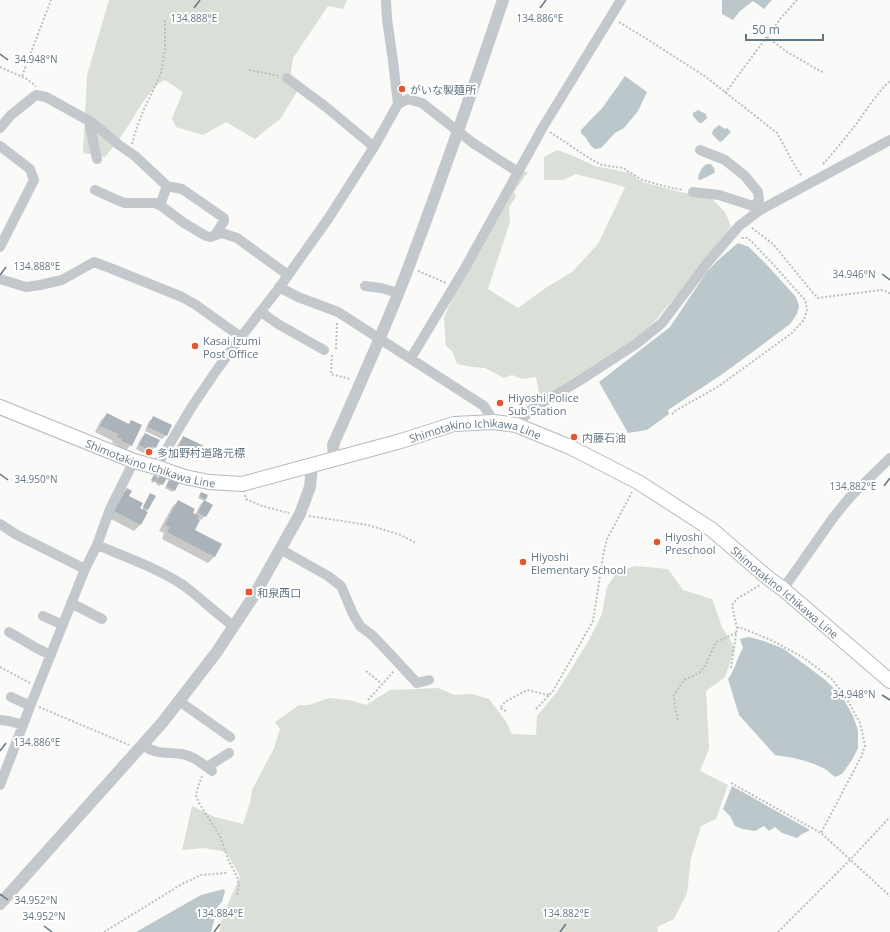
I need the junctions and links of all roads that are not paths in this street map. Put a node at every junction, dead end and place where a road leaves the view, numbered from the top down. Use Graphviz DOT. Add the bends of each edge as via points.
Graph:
graph roads {
  1 [pos="386,0"];
  2 [pos="503,0"];
  3 [pos="622,0"];
  4 [pos="287,78"];
  5 [pos="398,104"];
  6 [pos="93,123"];
  7 [pos="0,128"];
  8 [pos="459,131"];
  9 [pos="890,140"];
  10 [pos="0,146"];
  11 [pos="374,147"];
  12 [pos="700,150"];
  13 [pos="97,159"];
  14 [pos="518,172"];
  15 [pos="167,186"];
  16 [pos="95,190"];
  17 [pos="693,192"];
  18 [pos="160,205"];
  19 [pos="757,209"];
  20 [pos="219,234"];
  21 [pos="0,247"];
  22 [pos="288,275"];
  23 [pos="0,279"];
  24 [pos="365,286"];
  25 [pos="279,287"];
  26 [pos="398,293"];
  27 [pos="261,312"];
  28 [pos="241,337"];
  29 [pos="380,339"];
  30 [pos="328,352"];
  31 [pos="411,358"];
  32 [pos="0,407"];
  33 [pos="494,422"];
  34 [pos="516,425"];
  35 [pos="334,458"];
  36 [pos="890,458"];
  37 [pos="134,461"];
  38 [pos="312,465"];
  39 [pos="156,467"];
  40 [pos="0,524"];
  41 [pos="96,544"];
  42 [pos="280,549"];
  43 [pos="85,569"];
  44 [pos="783,589"];
  45 [pos="71,603"];
  46 [pos="43,616"];
  47 [pos="102,619"];
  48 [pos="62,625"];
  49 [pos="234,626"];
  50 [pos="9,632"];
  51 [pos="51,655"];
  52 [pos="429,680"];
  53 [pos="890,681"];
  54 [pos="11,697"];
  55 [pos="179,701"];
  56 [pos="31,704"];
  57 [pos="0,720"];
  58 [pos="23,725"];
  59 [pos="230,737"];
  60 [pos="141,747"];
  61 [pos="228,753"];
  62 [pos="0,785"];
  63 [pos="0,904"];
  1 -- 5 [label="street"];
  2 -- 8 [label="street"];
  3 -- 14 [label="street"];
  4 -- 11 [label="street"];
  5 -- 8 [label="street" via="408,99 422,104"];
  5 -- 11 [label="street"];
  6 -- 7 [label="street" via="46,97 36,95 11,115"];
  6 -- 13 [label="street" via="90,126"];
  6 -- 15 [label="street"];
  8 -- 14 [label="street"];
  8 -- 26 [label="street"];
  9 -- 19 [label="street"];
  10 -- 21 [label="street" via="30,169 34,180"];
  11 -- 22 [label="street"];
  12 -- 19 [label="street" via="724,160 745,176 758,192"];
  14 -- 31 [label="street"];
  15 -- 18 [label="street"];
  15 -- 20 [label="street" via="182,189 224,218 217,232"];
  16 -- 18 [label="street" via="125,203"];
  17 -- 19 [label="street" via="719,195"];
  18 -- 20 [label="street" via="201,234 210,237"];
  19 -- 34 [label="street" via="708,262 662,323 636,344 532,409"];
  20 -- 22 [label="street" via="237,238"];
  22 -- 25 [label="street"];
  23 -- 28 [label="street" via="26,287 40,285 62,280 94,262 182,297"];
  24 -- 26 [label="street"];
  25 -- 27 [label="street"];
  25 -- 29 [label="street" via="337,312"];
  26 -- 29 [label="street"];
  27 -- 28 [label="street"];
  27 -- 30 [label="street"];
  28 -- 39 [label="street" via="191,408"];
  29 -- 31 [label="street"];
  29 -- 35 [label="street" via="333,445"];
  31 -- 33 [label="street" via="484,406"];
  32 -- 37 [label="main road, Shimotakino Ichikawa Line"];
  33 -- 34 [label="main road, Shimotakino Ichikawa Line"];
  33 -- 35 [label="main road, Shimotakino Ichikawa Line" via="454,424"];
  34 -- 44 [label="main road, Shimotakino Ichikawa Line" via="570,447 638,482 711,529"];
  35 -- 38 [label="main road, Shimotakino Ichikawa Line"];
  36 -- 44 [label="street" via="850,497"];
  37 -- 39 [label="main road, Shimotakino Ichikawa Line"];
  37 -- 41 [label="street"];
  38 -- 39 [label="main road, Shimotakino Ichikawa Line" via="242,484 185,477"];
  38 -- 42 [label="street" via="310,487 300,514"];
  40 -- 43 [label="street"];
  41 -- 43 [label="street"];
  41 -- 49 [label="street" via="169,577 195,594"];
  42 -- 49 [label="street"];
  42 -- 52 [label="street" via="341,586 360,626 373,636 417,683"];
  43 -- 45 [label="street"];
  44 -- 53 [label="main road, Shimotakino Ichikawa Line"];
  45 -- 47 [label="street"];
  45 -- 48 [label="street"];
  46 -- 48 [label="street"];
  48 -- 51 [label="street"];
  49 -- 55 [label="street"];
  50 -- 51 [label="street"];
  51 -- 56 [label="street"];
  54 -- 56 [label="street"];
  55 -- 59 [label="street"];
  55 -- 60 [label="street"];
  56 -- 58 [label="street"];
  57 -- 58 [label="street"];
  58 -- 62 [label="street"];
  60 -- 61 [label="street" via="154,752 181,754 194,758 210,769"];
  60 -- 63 [label="street"];
}
